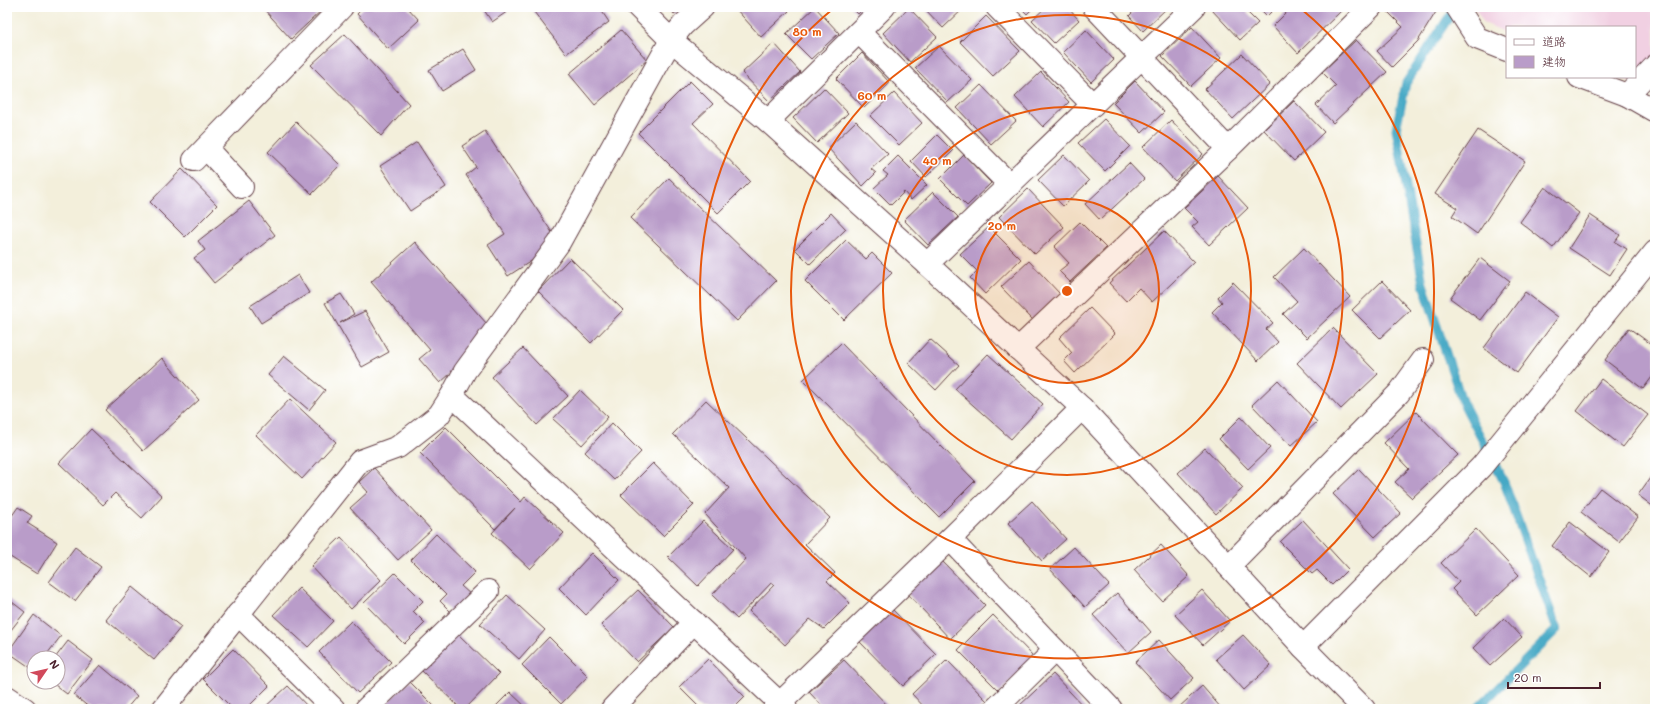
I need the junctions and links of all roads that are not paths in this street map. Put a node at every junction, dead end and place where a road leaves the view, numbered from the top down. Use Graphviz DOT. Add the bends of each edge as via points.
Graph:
graph roads {
  1 [pos="342,7"];
  2 [pos="638,7"];
  3 [pos="703,7"];
  4 [pos="884,7"];
  5 [pos="997,7"];
  6 [pos="1094,7"];
  7 [pos="1194,7"];
  8 [pos="1371,7"];
  9 [pos="1460,12"];
  10 [pos="859,32"];
  11 [pos="671,40"];
  12 [pos="1506,50"];
  13 [pos="1142,58"];
  14 [pos="1655,66"];
  15 [pos="1582,78"];
  16 [pos="1627,95"];
  17 [pos="1093,105"];
  18 [pos="1655,111"];
  19 [pos="768,121"];
  20 [pos="1228,149"];
  21 [pos="1010,185"];
  22 [pos="242,187"];
  23 [pos="1655,252"];
  24 [pos="927,264"];
  25 [pos="1018,349"];
  26 [pos="1422,360"];
  27 [pos="452,395"];
  28 [pos="1082,408"];
  29 [pos="950,539"];
  30 [pos="1229,566"];
  31 [pos="488,591"];
  32 [pos="238,614"];
  33 [pos="694,622"];
  34 [pos="1303,647"];
  35 [pos="1055,650"];
  36 [pos="7,697"];
  37 [pos="780,707"];
  38 [pos="25,709"];
  39 [pos="163,709"];
  40 [pos="334,709"];
  41 [pos="366,709"];
  42 [pos="612,709"];
  43 [pos="995,709"];
  44 [pos="1111,709"];
  45 [pos="1364,709"];
  1 -- 22 [label="street" via="200,154"];
  2 -- 11 [label="street"];
  3 -- 11 [label="street"];
  4 -- 10 [label="street"];
  5 -- 17 [label="street"];
  6 -- 13 [label="street"];
  7 -- 13 [label="street"];
  8 -- 20 [label="street"];
  9 -- 12 [label="street" via="1477,38"];
  10 -- 19 [label="street"];
  10 -- 21 [label="street"];
  11 -- 19 [label="street"];
  11 -- 27 [label="street" via="559,243 465,371"];
  13 -- 17 [label="street"];
  13 -- 20 [label="street"];
  14 -- 16 [label="street"];
  15 -- 16 [label="street"];
  16 -- 18 [label="street"];
  17 -- 21 [label="street"];
  19 -- 24 [label="street"];
  20 -- 25 [label="street"];
  21 -- 24 [label="street"];
  23 -- 34 [label="street" via="1481,468"];
  24 -- 25 [label="street"];
  25 -- 28 [label="street"];
  26 -- 30 [label="street" via="1399,393"];
  27 -- 32 [label="street" via="439,415 398,447 360,461"];
  27 -- 33 [label="street"];
  28 -- 29 [label="street"];
  28 -- 30 [label="street"];
  29 -- 35 [label="street"];
  29 -- 37 [label="street"];
  30 -- 34 [label="street"];
  31 -- 41 [label="street"];
  32 -- 39 [label="street"];
  32 -- 40 [label="street"];
  33 -- 37 [label="street"];
  33 -- 42 [label="street"];
  34 -- 45 [label="street"];
  35 -- 43 [label="street"];
  35 -- 44 [label="street"];
  36 -- 38 [label="street"];
}
